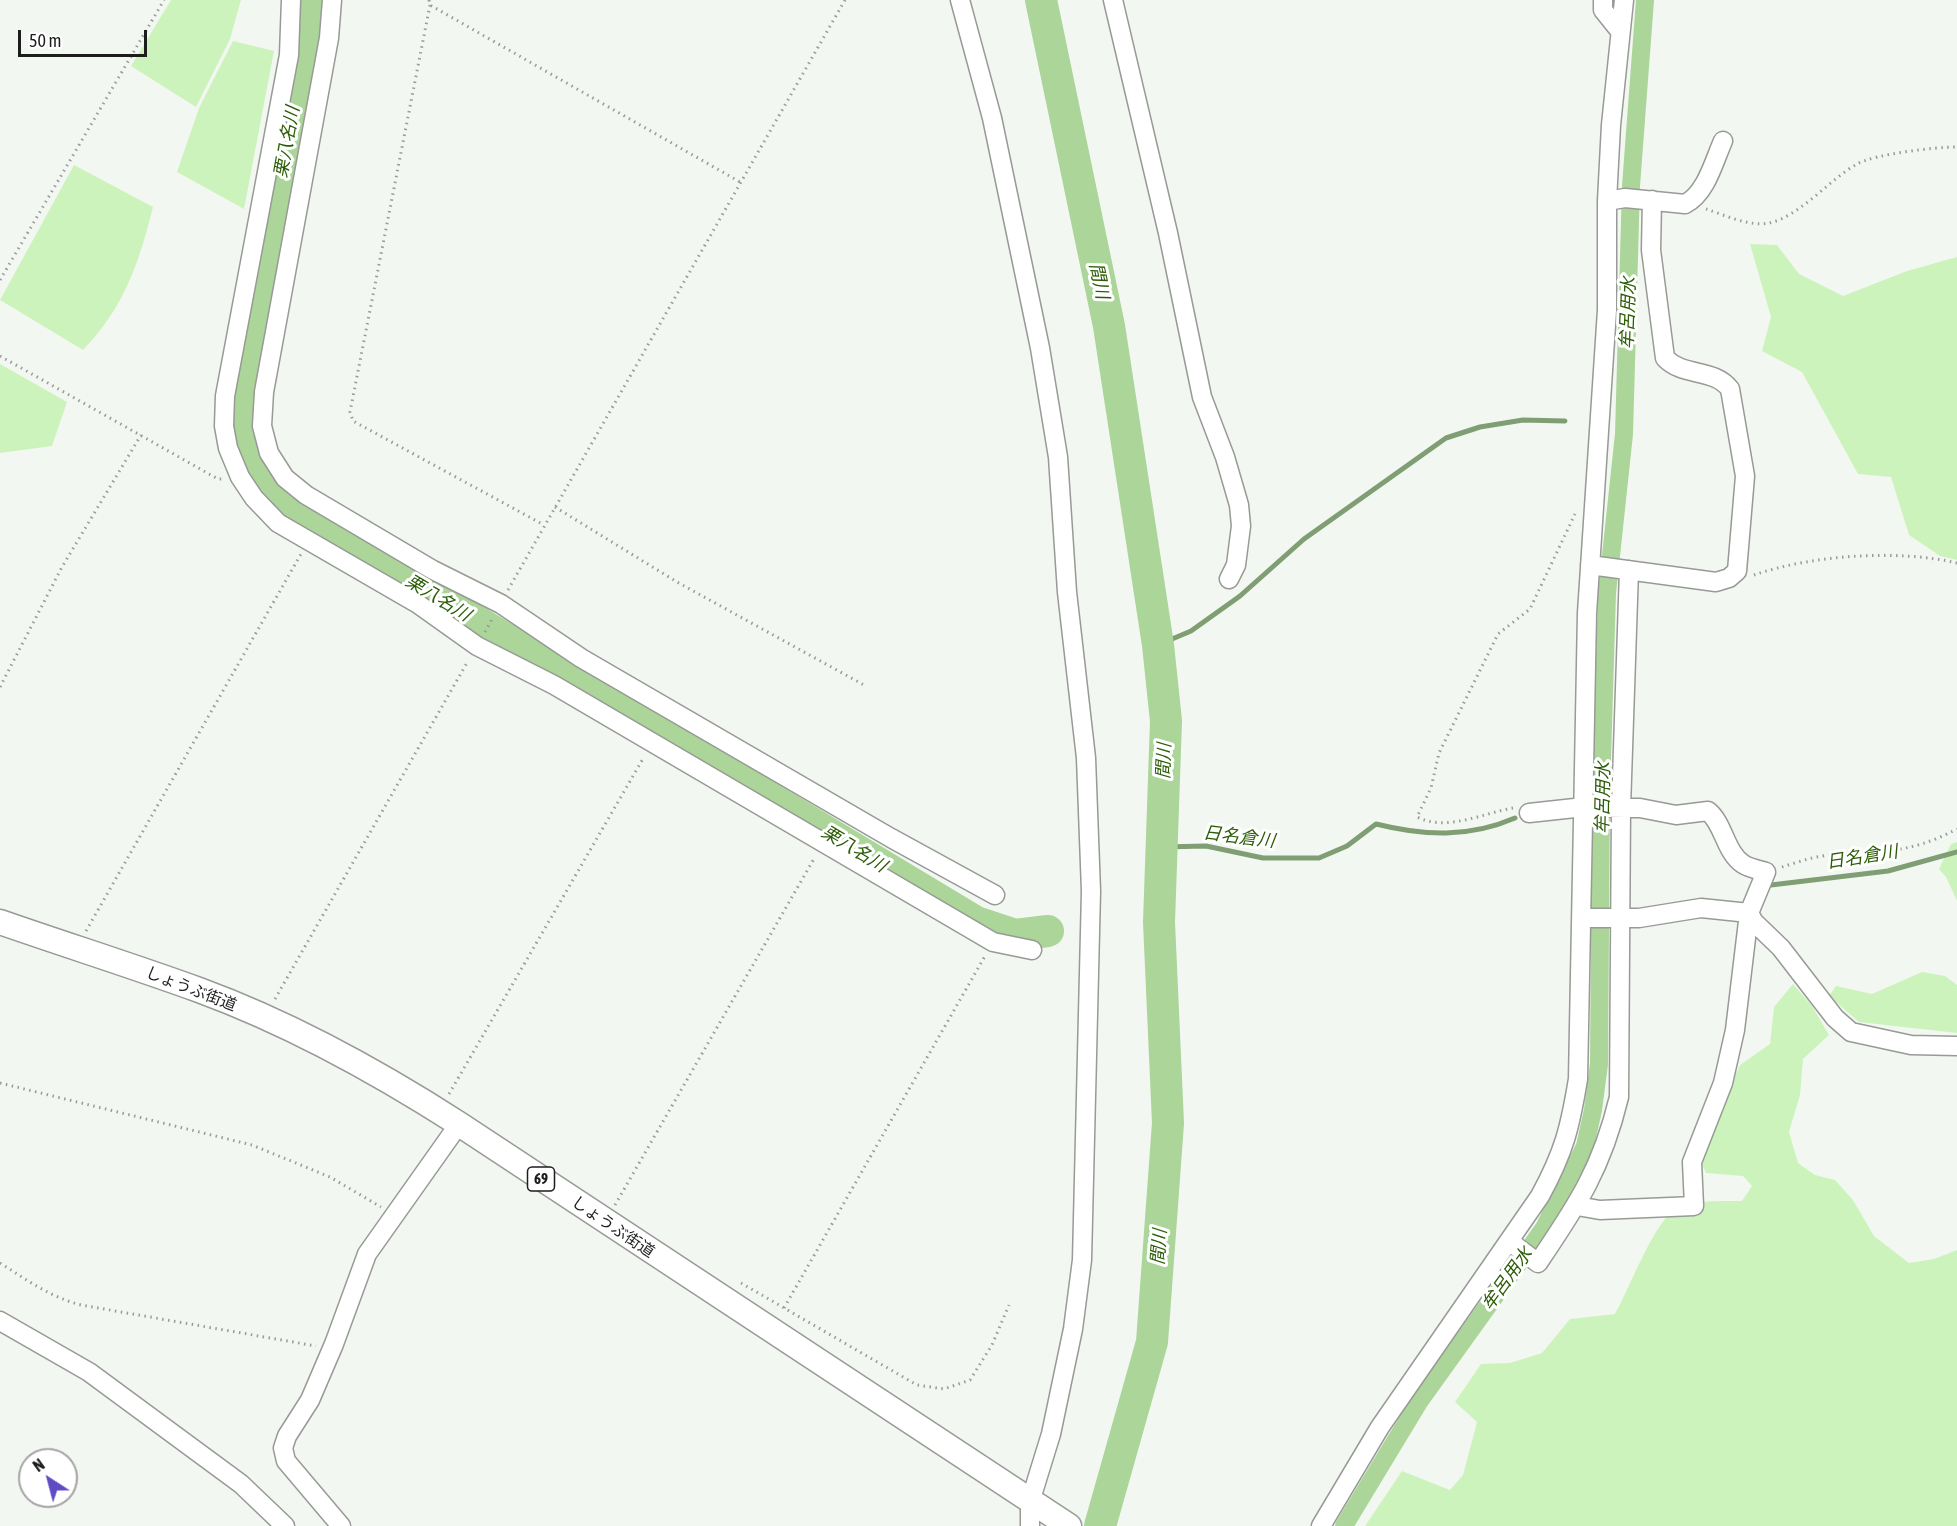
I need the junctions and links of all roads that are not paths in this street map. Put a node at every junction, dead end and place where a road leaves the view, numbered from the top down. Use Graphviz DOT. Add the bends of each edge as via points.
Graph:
graph roads {
  1 [pos="291,0"];
  2 [pos="332,0"];
  3 [pos="960,0"];
  4 [pos="1113,0"];
  5 [pos="1603,0"];
  6 [pos="1624,0"];
  7 [pos="1619,30"];
  8 [pos="1723,141"];
  9 [pos="1616,200"];
  10 [pos="1648,200"];
  11 [pos="1594,566"];
  12 [pos="1626,570"];
  13 [pos="1229,579"];
  14 [pos="1588,807"];
  15 [pos="1618,808"];
  16 [pos="1530,813"];
  17 [pos="995,895"];
  18 [pos="1749,913"];
  19 [pos="1618,916"];
  20 [pos="1587,918"];
  21 [pos="0,922"];
  22 [pos="1032,950"];
  23 [pos="1957,1046"];
  24 [pos="449,1117"];
  25 [pos="1577,1206"];
  26 [pos="1512,1244"];
  27 [pos="0,1321"];
  28 [pos="1035,1512"];
  29 [pos="285,1526"];
  30 [pos="341,1526"];
  31 [pos="1069,1526"];
  32 [pos="1321,1526"];
  1 -- 22 [label="street" via="289,56 225,396 228,448 254,498 278,523 993,942"];
  2 -- 17 [label="street" via="329,38 264,392 262,426 269,453 285,478 306,495 581,658"];
  3 -- 28 [label="street" via="992,118 1040,348 1058,457 1067,592 1086,758 1091,891 1082,1260 1073,1329"];
  4 -- 13 [label="street" via="1202,397 1239,505 1241,526 1236,565"];
  5 -- 7 [label="street" via="1603,10"];
  6 -- 7 [label="street"];
  7 -- 9 [label="street"];
  8 -- 10 [label="street" via="1700,192 1691,201 1685,204"];
  9 -- 10 [label="street"];
  9 -- 11 [label="street" via="1593,507"];
  10 -- 12 [label="street" via="1665,358 1673,367 1723,379 1731,389 1745,476 1737,571 1729,578 1716,582"];
  11 -- 12 [label="street"];
  11 -- 14 [label="street"];
  12 -- 15 [label="street"];
  14 -- 15 [label="street"];
  14 -- 16 [label="street"];
  14 -- 20 [label="street"];
  15 -- 18 [label="street" via="1676,815 1708,811 1717,818 1742,864 1766,872"];
  15 -- 19 [label="street"];
  18 -- 19 [label="street" via="1701,908 1640,918"];
  18 -- 23 [label="street" via="1835,1018 1851,1032 1911,1045"];
  18 -- 25 [label="street" via="1735,1030 1723,1083 1692,1162 1694,1206 1600,1210"];
  19 -- 20 [label="street"];
  19 -- 25 [label="street" via="1619,1097 1597,1169"];
  20 -- 26 [label="street" via="1578,1079 1570,1128 1561,1157"];
  21 -- 24 [label="main road, しょうぶ街道 / 69" via="200,990 315,1041"];
  24 -- 28 [label="main road, しょうぶ街道 / 69" via="614,1213"];
  24 -- 30 [label="street" via="394,1215 367,1254 310,1400 283,1448 286,1461"];
  25 -- 26 [label="street" via="1538,1263"];
  26 -- 32 [label="street" via="1387,1418"];
  27 -- 29 [label="street" via="89,1372 241,1484"];
  28 -- 31 [label="main road, しょうぶ街道 / 69"];
}
